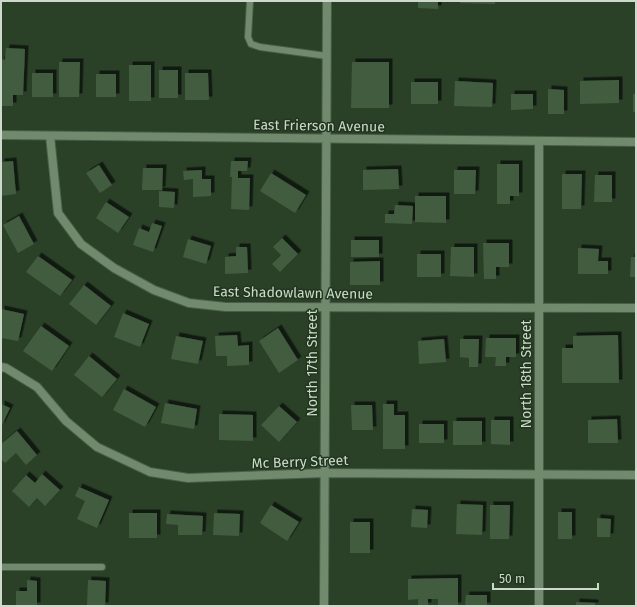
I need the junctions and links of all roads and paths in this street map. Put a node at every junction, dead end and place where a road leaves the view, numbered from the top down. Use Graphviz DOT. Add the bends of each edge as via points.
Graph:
graph roads {
  1 [pos="250,1"];
  2 [pos="327,1"];
  3 [pos="326,56"];
  4 [pos="1,135"];
  5 [pos="50,136"];
  6 [pos="326,140"];
  7 [pos="539,142"];
  8 [pos="636,142"];
  9 [pos="326,306"];
  10 [pos="539,308"];
  11 [pos="636,308"];
  12 [pos="1,367"];
  13 [pos="325,473"];
  14 [pos="539,475"];
  15 [pos="636,475"];
  16 [pos="1,567"];
  17 [pos="102,567"];
  18 [pos="324,606"];
  19 [pos="539,606"];
  1 -- 3 [label="lane" via="248,37 251,44"];
  2 -- 3 [label="street, North 17th Street"];
  3 -- 6 [label="street, North 17th Street"];
  4 -- 5 [label="street, East Frierson Avenue"];
  5 -- 6 [label="street, East Frierson Avenue"];
  5 -- 9 [label="street, East Shadowlawn Avenue" via="58,213 81,244 114,268 154,290 189,304"];
  6 -- 7 [label="street, East Frierson Avenue"];
  6 -- 9 [label="street, North 17th Street"];
  7 -- 8 [label="street, East Frierson Avenue"];
  7 -- 10 [label="street, North 18th Street"];
  9 -- 10 [label="street, East Shadowlawn Avenue"];
  9 -- 13 [label="street, North 17th Street"];
  10 -- 11 [label="street, East Shadowlawn Avenue"];
  10 -- 14 [label="street, North 18th Street"];
  12 -- 13 [label="street, Mc Berry Street" via="37,387 66,421 97,447 150,472 188,478"];
  13 -- 14 [label="street, Mc Berry Street"];
  13 -- 18 [label="street, North 17th Street"];
  14 -- 15 [label="street, Mc Berry Street"];
  14 -- 19 [label="street, North 18th Street"];
  16 -- 17 [label="lane"];
}
